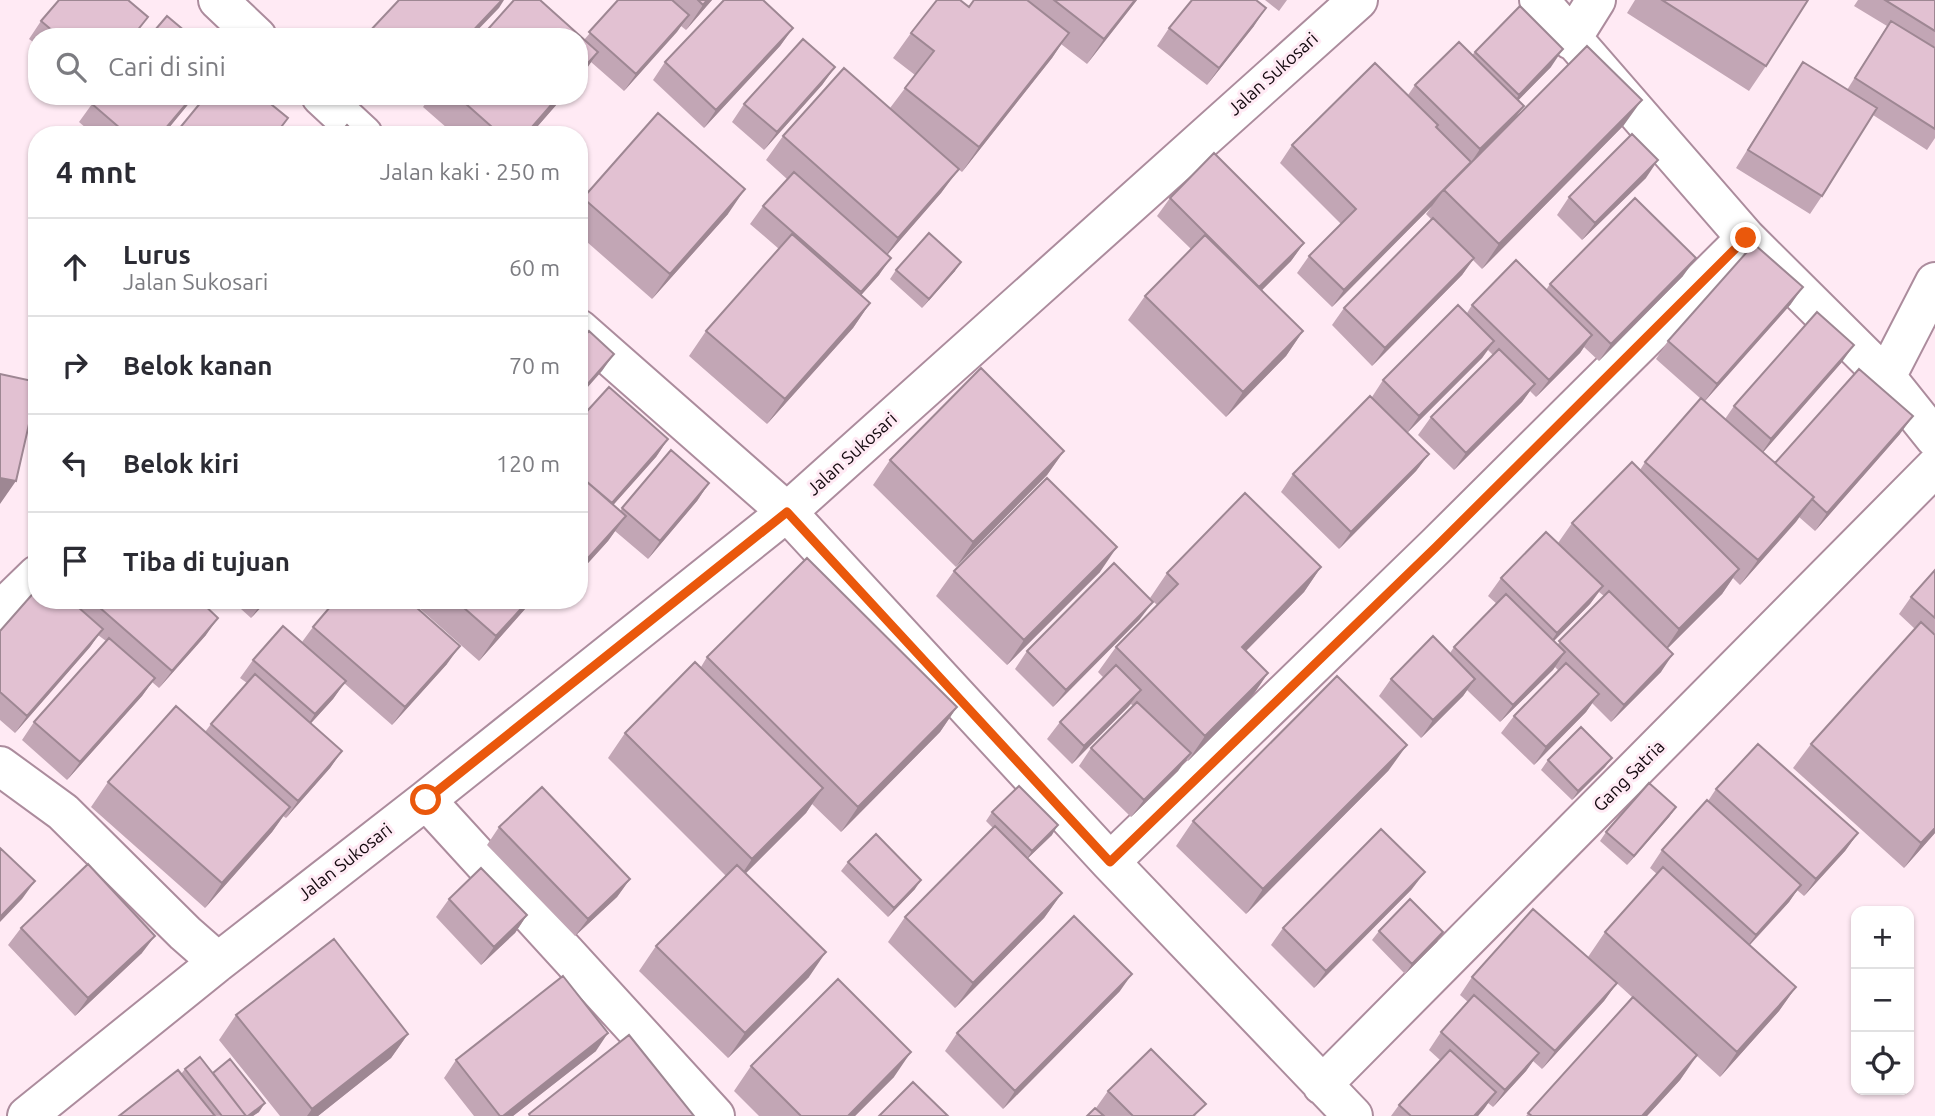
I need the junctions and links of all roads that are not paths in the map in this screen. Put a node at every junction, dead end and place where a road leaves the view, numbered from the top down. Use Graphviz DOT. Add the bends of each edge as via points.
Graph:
graph roads {
  1 [pos="218,0"];
  2 [pos="1358,0"];
  3 [pos="1539,0"];
  4 [pos="1596,0"];
  5 [pos="248,28"];
  6 [pos="1571,40"];
  7 [pos="331,105"];
  8 [pos="353,126"];
  9 [pos="1746,238"];
  10 [pos="1935,282"];
  11 [pos="588,337"];
  12 [pos="1886,377"];
  13 [pos="1935,438"];
  14 [pos="1935,467"];
  15 [pos="787,512"];
  16 [pos="28,584"];
  17 [pos="0,611"];
  18 [pos="0,766"];
  19 [pos="426,800"];
  20 [pos="1110,862"];
  21 [pos="218,962"];
  22 [pos="1322,1085"];
  23 [pos="27,1116"];
  24 [pos="715,1116"];
  25 [pos="1353,1116"];
  1 -- 5 [label="street"];
  2 -- 15 [label="street, Jalan Sukosari"];
  3 -- 6 [label="street"];
  4 -- 6 [label="street"];
  6 -- 9 [label="street"];
  7 -- 8 [label="street"];
  9 -- 12 [label="street"];
  9 -- 20 [label="street"];
  10 -- 12 [label="street"];
  11 -- 15 [label="street"];
  12 -- 13 [label="street"];
  14 -- 22 [label="street, Gang Satria"];
  15 -- 19 [label="street, Jalan Sukosari"];
  15 -- 20 [label="street"];
  16 -- 17 [label="street"];
  18 -- 21 [label="street" via="63,812"];
  19 -- 21 [label="street, Jalan Sukosari"];
  19 -- 24 [label="street"];
  20 -- 22 [label="street"];
  21 -- 23 [label="street, Jalan Sukosari"];
  22 -- 25 [label="street"];
}
